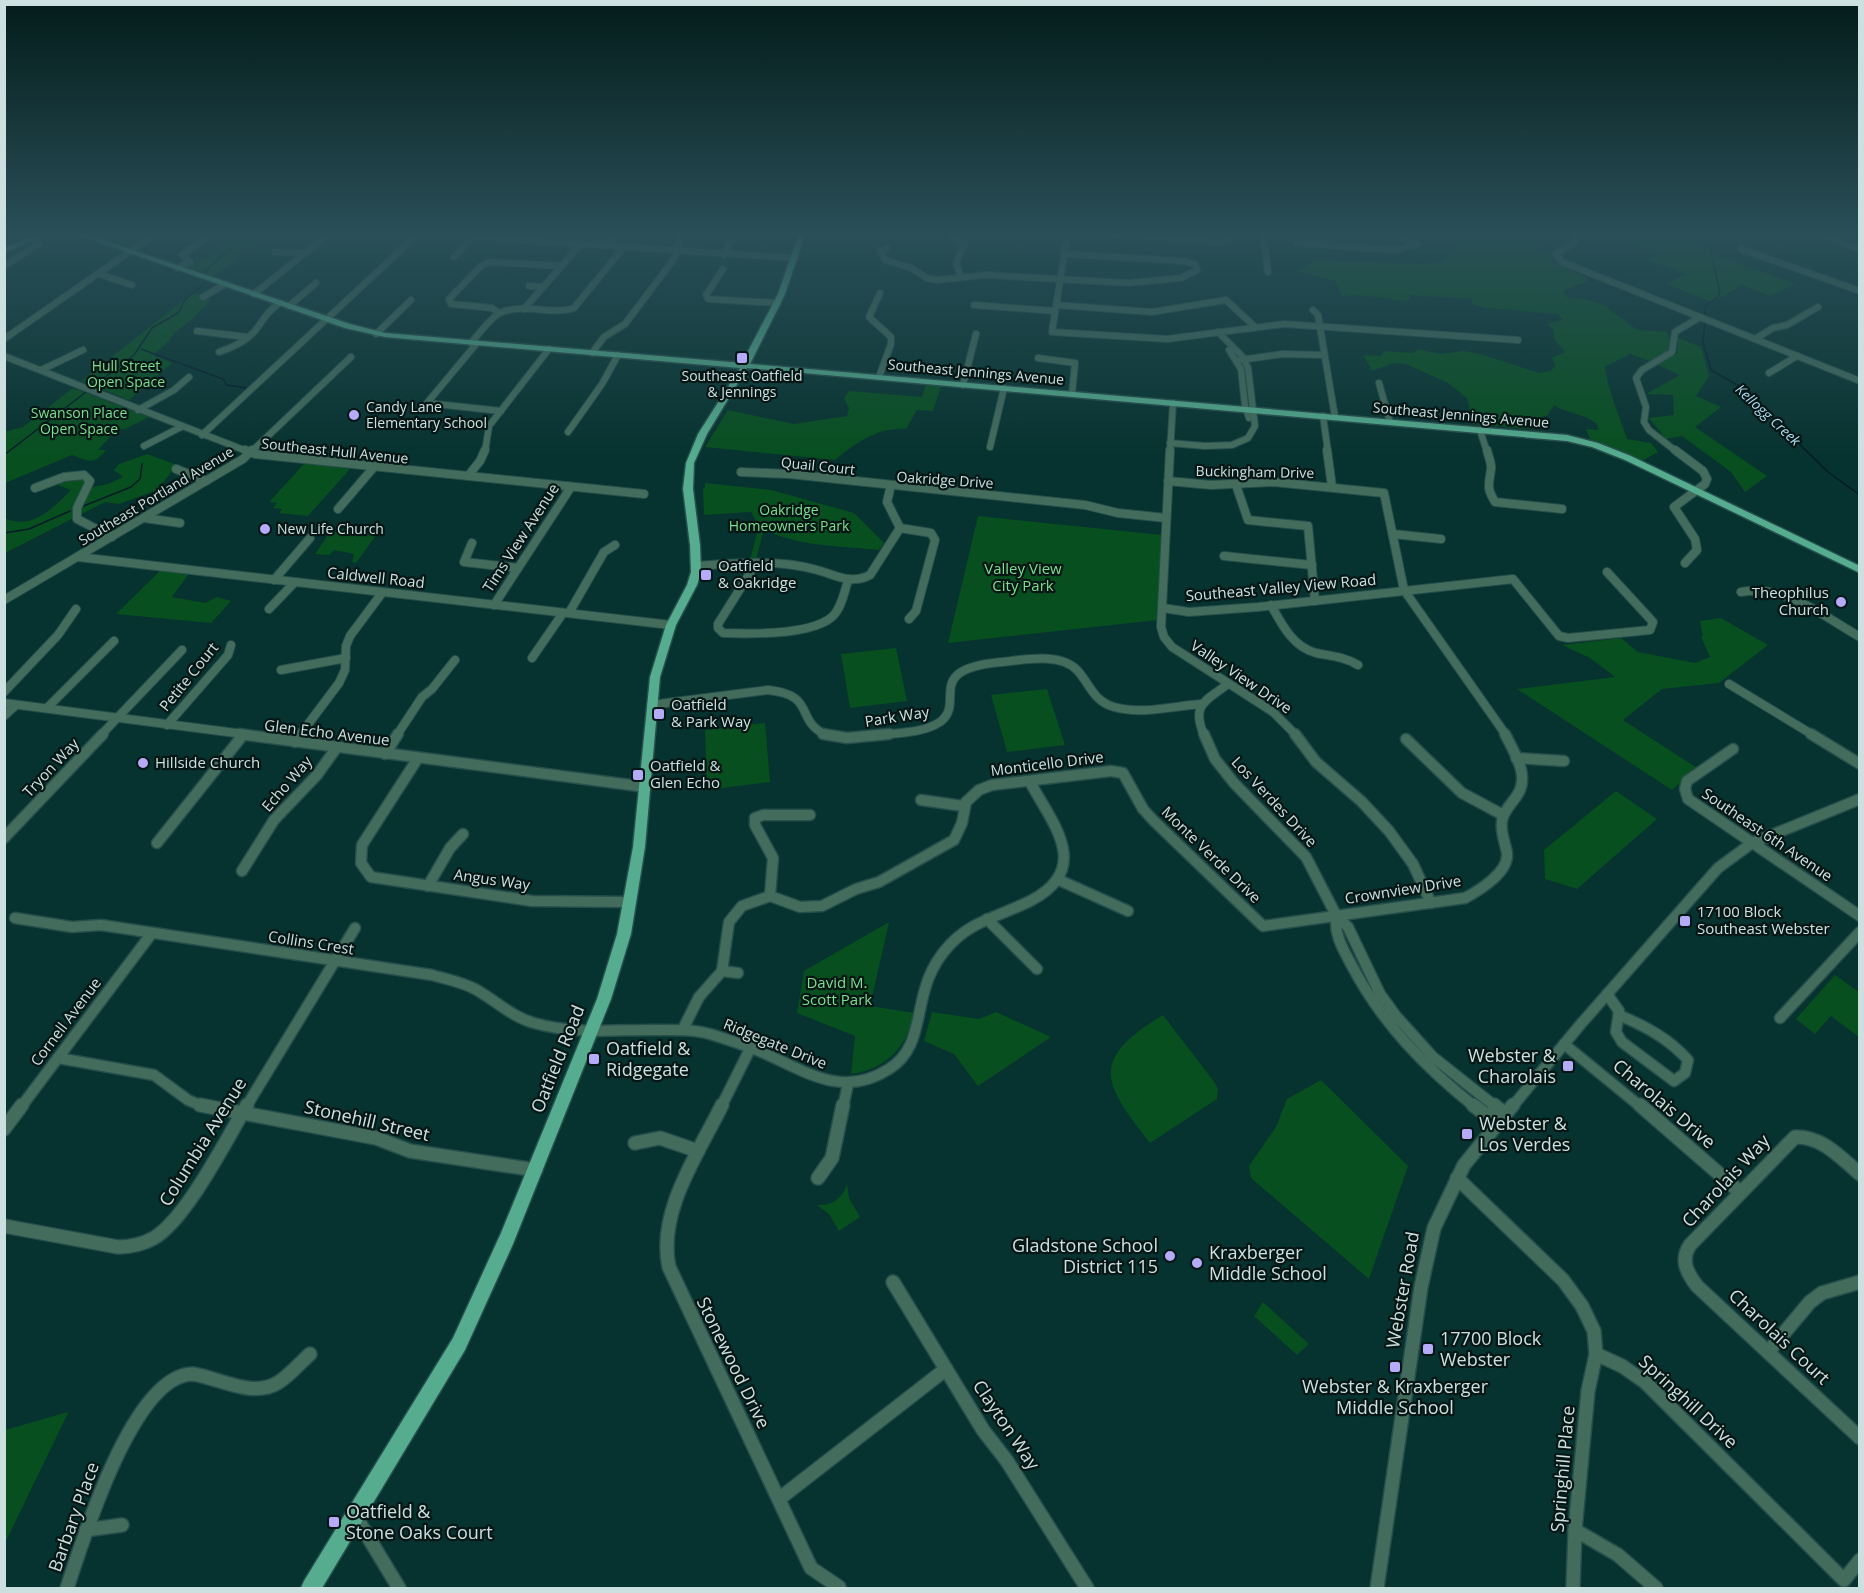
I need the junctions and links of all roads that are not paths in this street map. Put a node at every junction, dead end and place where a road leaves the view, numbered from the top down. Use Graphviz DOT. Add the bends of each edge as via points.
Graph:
graph roads {
  1 [pos="49,308"];
  2 [pos="272,308"];
  3 [pos="296,308"];
  4 [pos="337,308"];
  5 [pos="402,308"];
  6 [pos="489,308"];
  7 [pos="575,308"];
  8 [pos="637,308"];
  9 [pos="776,308"];
  10 [pos="873,308"];
  11 [pos="1056,308"];
  12 [pos="1064,308"];
  13 [pos="1175,308"];
  14 [pos="1235,308"];
  15 [pos="1678,308"];
  16 [pos="1816,308"];
  17 [pos="524,309"];
  18 [pos="1313,310"];
  19 [pos="499,313"];
  20 [pos="1700,317"];
  21 [pos="326,318"];
  22 [pos="1254,326"];
  23 [pos="1320,326"];
  24 [pos="197,331"];
  25 [pos="1214,333"];
  26 [pos="376,334"];
  27 [pos="976,334"];
  28 [pos="247,337"];
  29 [pos="4,339"];
  30 [pos="1755,339"];
  31 [pos="1518,340"];
  32 [pos="474,343"];
  33 [pos="83,350"];
  34 [pos="549,350"];
  35 [pos="219,352"];
  36 [pos="592,353"];
  37 [pos="618,355"];
  38 [pos="4,356"];
  39 [pos="1324,356"];
  40 [pos="1797,356"];
  41 [pos="351,357"];
  42 [pos="1038,358"];
  43 [pos="1241,360"];
  44 [pos="746,365"];
  45 [pos="41,370"];
  46 [pos="1769,373"];
  47 [pos="189,377"];
  48 [pos="879,377"];
  49 [pos="1860,381"];
  50 [pos="1379,383"];
  51 [pos="963,384"];
  52 [pos="1004,388"];
  53 [pos="1072,394"];
  54 [pos="1173,403"];
  55 [pos="1249,409"];
  56 [pos="138,410"];
  57 [pos="501,411"];
  58 [pos="1323,416"];
  59 [pos="1335,417"];
  60 [pos="1390,422"];
  61 [pos="181,427"];
  62 [pos="1480,430"];
  63 [pos="568,432"];
  64 [pos="202,435"];
  65 [pos="1170,443"];
  66 [pos="144,446"];
  67 [pos="990,447"];
  68 [pos="250,453"];
  69 [pos="374,468"];
  70 [pos="176,469"];
  71 [pos="741,472"];
  72 [pos="468,476"];
  73 [pos="206,481"];
  74 [pos="1168,481"];
  75 [pos="891,485"];
  76 [pos="1236,485"];
  77 [pos="571,487"];
  78 [pos="1332,487"];
  79 [pos="35,488"];
  80 [pos="1696,491"];
  81 [pos="644,494"];
  82 [pos="1562,508"];
  83 [pos="338,509"];
  84 [pos="144,518"];
  85 [pos="1166,518"];
  86 [pos="180,523"];
  87 [pos="900,528"];
  88 [pos="1394,534"];
  89 [pos="112,537"];
  90 [pos="310,538"];
  91 [pos="1441,539"];
  92 [pos="471,543"];
  93 [pos="615,545"];
  94 [pos="78,556"];
  95 [pos="1224,556"];
  96 [pos="1685,563"];
  97 [pos="755,565"];
  98 [pos="1312,565"];
  99 [pos="696,566"];
  100 [pos="518,568"];
  101 [pos="1860,570"];
  102 [pos="1607,572"];
  103 [pos="274,580"];
  104 [pos="848,581"];
  105 [pos="295,582"];
  106 [pos="1404,590"];
  107 [pos="1742,591"];
  108 [pos="382,593"];
  109 [pos="4,600"];
  110 [pos="1316,601"];
  111 [pos="494,605"];
  112 [pos="1271,605"];
  113 [pos="1163,608"];
  114 [pos="76,609"];
  115 [pos="268,609"];
  116 [pos="566,613"];
  117 [pos="909,619"];
  118 [pos="671,625"];
  119 [pos="1860,636"];
  120 [pos="114,641"];
  121 [pos="231,645"];
  122 [pos="182,650"];
  123 [pos="346,658"];
  124 [pos="532,658"];
  125 [pos="455,660"];
  126 [pos="1358,665"];
  127 [pos="281,670"];
  128 [pos="1228,684"];
  129 [pos="1729,684"];
  130 [pos="4,692"];
  131 [pos="4,703"];
  132 [pos="1201,704"];
  133 [pos="16,705"];
  134 [pos="651,705"];
  135 [pos="47,708"];
  136 [pos="4,716"];
  137 [pos="118,719"];
  138 [pos="166,725"];
  139 [pos="243,735"];
  140 [pos="1406,739"];
  141 [pos="296,742"];
  142 [pos="337,747"];
  143 [pos="1733,749"];
  144 [pos="385,754"];
  145 [pos="418,758"];
  146 [pos="1516,758"];
  147 [pos="1564,761"];
  148 [pos="1860,764"];
  149 [pos="1123,773"];
  150 [pos="1030,782"];
  151 [pos="646,787"];
  152 [pos="1860,799"];
  153 [pos="921,800"];
  154 [pos="963,806"];
  155 [pos="1503,814"];
  156 [pos="810,815"];
  157 [pos="463,834"];
  158 [pos="4,838"];
  159 [pos="157,843"];
  160 [pos="1752,843"];
  161 [pos="242,871"];
  162 [pos="1059,880"];
  163 [pos="428,886"];
  164 [pos="770,896"];
  165 [pos="630,902"];
  166 [pos="1431,903"];
  167 [pos="1128,911"];
  168 [pos="1336,915"];
  169 [pos="1860,916"];
  170 [pos="15,918"];
  171 [pos="987,919"];
  172 [pos="1263,926"];
  173 [pos="355,928"];
  174 [pos="1860,932"];
  175 [pos="152,933"];
  176 [pos="334,962"];
  177 [pos="1037,969"];
  178 [pos="722,971"];
  179 [pos="738,973"];
  180 [pos="1607,994"];
  181 [pos="1621,1016"];
  182 [pos="1780,1018"];
  183 [pos="683,1029"];
  184 [pos="592,1030"];
  185 [pos="1564,1044"];
  186 [pos="752,1047"];
  187 [pos="58,1058"];
  188 [pos="848,1084"];
  189 [pos="242,1114"];
  190 [pos="1501,1118"];
  191 [pos="4,1129"];
  192 [pos="635,1143"];
  193 [pos="698,1151"];
  194 [pos="536,1170"];
  195 [pos="1860,1174"];
  196 [pos="818,1178"];
  197 [pos="1457,1178"];
  198 [pos="1740,1192"];
  199 [pos="4,1226"];
  200 [pos="1683,1256"];
  201 [pos="893,1282"];
  202 [pos="1860,1282"];
  203 [pos="1768,1352"];
  204 [pos="310,1354"];
  205 [pos="1596,1354"];
  206 [pos="946,1369"];
  207 [pos="1860,1438"];
  208 [pos="779,1499"];
  209 [pos="356,1517"];
  210 [pos="122,1526"];
  211 [pos="86,1530"];
  212 [pos="1575,1530"];
  213 [pos="1860,1560"];
  214 [pos="839,1587"];
  215 [pos="67,1588"];
  216 [pos="311,1588"];
  217 [pos="399,1588"];
  218 [pos="1087,1588"];
  219 [pos="1377,1588"];
  220 [pos="1573,1588"];
  221 [pos="1656,1588"];
  1 -- 29 [label="street"];
  2 -- 28 [label="street"];
  3 -- 21 [label="main road, Southeast Jennings Avenue"];
  4 -- 21 [label="street"];
  5 -- 26 [label="street"];
  6 -- 19 [label="street"];
  7 -- 17 [label="street" via="562,312"];
  8 -- 36 [label="street"];
  9 -- 44 [label="main road, Oatfield Road"];
  10 -- 48 [label="street" via="869,317 891,337"];
  11 -- 25 [label="street" via="1052,332 1155,339"];
  12 -- 13 [label="street" via="1152,312"];
  14 -- 22 [label="street"];
  15 -- 20 [label="street"];
  16 -- 30 [label="street"];
  17 -- 19 [label="street"];
  18 -- 23 [label="street"];
  19 -- 32 [label="street"];
  20 -- 30 [label="street"];
  20 -- 80 [label="street" via="1675,332 1672,352 1641,370 1636,378 1646,407 1646,426 1706,475 1707,482"];
  21 -- 26 [label="main road, Southeast Jennings Avenue"];
  21 -- 64 [label="street"];
  22 -- 23 [label="street"];
  22 -- 25 [label="street"];
  23 -- 31 [label="street"];
  23 -- 39 [label="street"];
  24 -- 28 [label="street"];
  25 -- 43 [label="street"];
  26 -- 32 [label="main road, Southeast Jennings Avenue"];
  27 -- 51 [label="street"];
  28 -- 35 [label="street" via="234,348"];
  30 -- 40 [label="street"];
  32 -- 34 [label="main road, Southeast Jennings Avenue"];
  32 -- 57 [label="street" via="427,403"];
  33 -- 45 [label="street"];
  34 -- 36 [label="main road, Southeast Jennings Avenue"];
  34 -- 57 [label="street"];
  36 -- 37 [label="main road, Southeast Jennings Avenue"];
  37 -- 44 [label="main road, Southeast Jennings Avenue"];
  37 -- 63 [label="street"];
  38 -- 45 [label="street, Southeast Hull Avenue"];
  39 -- 43 [label="street" via="1288,353"];
  39 -- 59 [label="street"];
  40 -- 46 [label="street"];
  40 -- 49 [label="street"];
  41 -- 68 [label="street, Southeast Portland Avenue"];
  42 -- 53 [label="street" via="1075,363"];
  43 -- 55 [label="street"];
  44 -- 48 [label="main road, Southeast Jennings Avenue"];
  44 -- 99 [label="main road, Oatfield Road" via="692,455 688,471"];
  45 -- 56 [label="street, Southeast Hull Avenue"];
  47 -- 56 [label="street"];
  48 -- 51 [label="main road, Southeast Jennings Avenue"];
  50 -- 60 [label="street"];
  51 -- 52 [label="main road, Southeast Jennings Avenue"];
  52 -- 53 [label="main road, Southeast Jennings Avenue"];
  52 -- 67 [label="street"];
  53 -- 54 [label="main road, Southeast Jennings Avenue"];
  54 -- 55 [label="main road, Southeast Jennings Avenue"];
  54 -- 65 [label="street, Southeast Valley View Road"];
  55 -- 58 [label="main road, Southeast Jennings Avenue"];
  55 -- 65 [label="street" via="1255,426 1248,438 1232,445"];
  56 -- 61 [label="street, Southeast Hull Avenue"];
  57 -- 72 [label="street" via="485,434 483,458"];
  58 -- 59 [label="main road, Southeast Jennings Avenue"];
  58 -- 78 [label="street"];
  59 -- 60 [label="main road, Southeast Jennings Avenue"];
  60 -- 62 [label="main road, Southeast Jennings Avenue"];
  61 -- 64 [label="street, Southeast Hull Avenue"];
  61 -- 66 [label="street"];
  62 -- 80 [label="main road, Southeast Jennings Avenue" via="1589,443"];
  62 -- 82 [label="street" via="1492,467 1489,492 1495,502"];
  64 -- 68 [label="street, Southeast Hull Avenue"];
  65 -- 74 [label="street, Southeast Valley View Road"];
  68 -- 69 [label="street, Southeast Hull Avenue"];
  68 -- 73 [label="street, Southeast Portland Avenue"];
  69 -- 72 [label="street, Southeast Hull Avenue"];
  69 -- 83 [label="street"];
  70 -- 73 [label="street"];
  71 -- 75 [label="street, Quail Court"];
  72 -- 77 [label="street, Southeast Hull Avenue"];
  73 -- 84 [label="street, Southeast Portland Avenue"];
  74 -- 76 [label="street, Buckingham Drive"];
  74 -- 85 [label="street, Southeast Valley View Road"];
  75 -- 85 [label="street, Oakridge Drive" via="1086,505"];
  75 -- 87 [label="street, Oakridge Drive" via="886,502"];
  76 -- 78 [label="street, Buckingham Drive" via="1274,482"];
  76 -- 98 [label="street" via="1248,520 1308,525"];
  77 -- 81 [label="street, Southeast Hull Avenue"];
  77 -- 100 [label="street, Tims View Avenue"];
  78 -- 88 [label="street, Buckingham Drive" via="1384,493"];
  79 -- 89 [label="street" via="71,475 88,478 90,486 76,507 77,519"];
  80 -- 96 [label="street" via="1674,507 1697,543 1697,550"];
  80 -- 101 [label="main road, Southeast Jennings Avenue"];
  84 -- 86 [label="street"];
  84 -- 89 [label="street, Southeast Portland Avenue"];
  85 -- 113 [label="street, Southeast Valley View Road"];
  87 -- 104 [label="street" via="870,575"];
  87 -- 117 [label="street" via="931,533 935,540 916,611"];
  88 -- 91 [label="street"];
  88 -- 106 [label="street, Buckingham Drive"];
  89 -- 94 [label="street, Southeast Portland Avenue"];
  90 -- 103 [label="street"];
  92 -- 100 [label="street" via="464,562"];
  93 -- 116 [label="street" via="604,552"];
  94 -- 103 [label="street, Caldwell Road"];
  94 -- 109 [label="street, Southeast Portland Avenue"];
  95 -- 98 [label="street"];
  97 -- 99 [label="street"];
  97 -- 104 [label="street" via="808,568"];
  97 -- 104 [label="street" via="718,624 723,633 824,622 836,614"];
  98 -- 110 [label="street"];
  99 -- 118 [label="main road, Oatfield Road" via="692,585"];
  100 -- 111 [label="street, Tims View Avenue"];
  102 -- 106 [label="street, Southeast Valley View Road" via="1650,619 1652,626 1644,632 1559,636 1513,579"];
  103 -- 105 [label="street, Caldwell Road"];
  105 -- 108 [label="street, Caldwell Road"];
  105 -- 115 [label="street"];
  106 -- 110 [label="street, Southeast Valley View Road"];
  106 -- 146 [label="street" via="1506,735"];
  107 -- 119 [label="street" via="1759,588 1783,595"];
  108 -- 111 [label="street, Caldwell Road"];
  108 -- 123 [label="street" via="350,636"];
  110 -- 112 [label="street, Southeast Valley View Road"];
  111 -- 116 [label="street, Caldwell Road"];
  112 -- 113 [label="street, Southeast Valley View Road" via="1189,612"];
  112 -- 126 [label="street" via="1299,645 1314,652 1346,657"];
  113 -- 128 [label="street, Valley View Drive" via="1162,631 1169,644"];
  114 -- 130 [label="street" via="53,641"];
  116 -- 118 [label="street, Caldwell Road"];
  116 -- 124 [label="street"];
  118 -- 134 [label="main road, Oatfield Road"];
  120 -- 135 [label="street"];
  121 -- 138 [label="street, Petite Court" via="228,654"];
  122 -- 137 [label="street, Tryon Way"];
  123 -- 127 [label="street"];
  123 -- 141 [label="street" via="339,683"];
  125 -- 144 [label="street" via="422,697"];
  128 -- 132 [label="street"];
  128 -- 166 [label="street, Valley View Drive" via="1283,720 1316,762 1389,831 1413,864"];
  129 -- 148 [label="street"];
  131 -- 133 [label="street, Glen Echo Avenue"];
  132 -- 134 [label="street, Park Way" via="1119,708 1090,692 1076,668 1050,659 971,667 958,673 950,683 950,710 937,725 848,738 819,732 809,722 800,699 782,691"];
  132 -- 168 [label="street, Los Verdes Drive" via="1197,719 1215,759 1306,857"];
  133 -- 135 [label="street, Glen Echo Avenue"];
  133 -- 136 [label="street"];
  134 -- 151 [label="main road, Oatfield Road"];
  135 -- 137 [label="street, Glen Echo Avenue"];
  137 -- 138 [label="street, Glen Echo Avenue"];
  137 -- 158 [label="street, Tryon Way"];
  138 -- 139 [label="street, Glen Echo Avenue"];
  139 -- 141 [label="street, Glen Echo Avenue"];
  139 -- 159 [label="street"];
  140 -- 155 [label="street" via="1448,783"];
  141 -- 142 [label="street, Glen Echo Avenue"];
  142 -- 144 [label="street, Glen Echo Avenue"];
  142 -- 161 [label="street, Echo Way" via="317,775 274,820"];
  143 -- 160 [label="street, Southeast 6th Avenue" via="1687,781 1685,789 1688,799"];
  144 -- 145 [label="street, Glen Echo Avenue"];
  145 -- 151 [label="street, Glen Echo Avenue"];
  145 -- 163 [label="street, Angus Way" via="362,845 360,861 371,877"];
  146 -- 147 [label="street"];
  146 -- 155 [label="street" via="1524,777 1523,788"];
  149 -- 150 [label="street, Monticello Drive" via="1110,771"];
  149 -- 172 [label="street, Monte Verde Drive" via="1152,820"];
  150 -- 154 [label="street, Monticello Drive" via="982,788"];
  150 -- 162 [label="street" via="1064,849 1065,865"];
  151 -- 165 [label="main road, Oatfield Road"];
  152 -- 160 [label="street, Webster Road"];
  153 -- 154 [label="street"];
  154 -- 164 [label="street" via="962,828 954,840 879,882 815,907 800,907"];
  155 -- 166 [label="street, Crownview Drive" via="1507,855 1503,870 1465,898"];
  156 -- 164 [label="street" via="755,818 773,858"];
  157 -- 163 [label="street"];
  160 -- 169 [label="street, Southeast 6th Avenue"];
  160 -- 180 [label="street, Webster Road" via="1718,868"];
  162 -- 167 [label="street"];
  162 -- 171 [label="street, Ridgegate Drive" via="1044,894"];
  163 -- 165 [label="street, Angus Way" via="532,901"];
  164 -- 178 [label="street" via="742,906 733,915 726,932"];
  165 -- 184 [label="main road, Oatfield Road" via="614,972"];
  166 -- 168 [label="street, Crownview Drive"];
  168 -- 172 [label="street, Crownview Drive"];
  168 -- 190 [label="street, Los Verdes Drive" via="1334,929 1356,977 1391,1029 1424,1065"];
  170 -- 175 [label="street, Collins Crest"];
  171 -- 177 [label="street"];
  171 -- 188 [label="street, Ridgegate Drive" via="958,938 937,962 925,989 918,1028 904,1055 877,1076"];
  173 -- 176 [label="street, Columbia Avenue"];
  174 -- 182 [label="street"];
  175 -- 176 [label="street, Collins Crest"];
  175 -- 187 [label="street, Cornell Avenue"];
  176 -- 184 [label="street, Collins Crest" via="447,979 473,988 505,1010 532,1022 576,1031"];
  176 -- 189 [label="street, Columbia Avenue"];
  178 -- 179 [label="street"];
  178 -- 183 [label="street" via="699,997"];
  180 -- 181 [label="street"];
  180 -- 185 [label="street, Webster Road"];
  181 -- 181 [label="street" via="1616,1032 1622,1042 1674,1081 1684,1077 1688,1060 1680,1050 1651,1028"];
  183 -- 184 [label="street, Ridgegate Drive"];
  183 -- 186 [label="street, Ridgegate Drive"];
  184 -- 194 [label="main road, Oatfield Road"];
  185 -- 190 [label="street, Webster Road"];
  185 -- 198 [label="street, Charolais Drive"];
  186 -- 188 [label="street, Ridgegate Drive" via="807,1074"];
  186 -- 193 [label="street, Stonewood Drive"];
  187 -- 189 [label="street, Stonehill Street" via="154,1075 193,1104"];
  187 -- 191 [label="street, Cornell Avenue"];
  188 -- 196 [label="street" via="832,1158"];
  189 -- 194 [label="street, Stonehill Street" via="376,1138 410,1151"];
  189 -- 199 [label="street, Columbia Avenue" via="181,1214 164,1232 148,1241 118,1247"];
  190 -- 197 [label="street, Webster Road"];
  192 -- 193 [label="street" via="660,1138"];
  193 -- 208 [label="street, Stonewood Drive" via="669,1216 665,1254 677,1287"];
  194 -- 209 [label="main road, Oatfield Road" via="459,1344"];
  195 -- 198 [label="street, Charolais Way" via="1824,1145 1800,1136 1789,1140"];
  197 -- 205 [label="street" via="1574,1293 1594,1331"];
  197 -- 219 [label="street, Webster Road" via="1434,1228 1421,1287"];
  198 -- 200 [label="street, Charolais Way"];
  200 -- 203 [label="street, Charolais Court" via="1697,1286"];
  201 -- 206 [label="street, Clayton Way"];
  202 -- 203 [label="street" via="1822,1293 1810,1302"];
  203 -- 207 [label="street, Charolais Court"];
  204 -- 211 [label="street, Barbary Place" via="267,1388 189,1373 167,1382 152,1397 127,1438"];
  205 -- 212 [label="street, Springhill Place" via="1588,1391"];
  205 -- 213 [label="street, Springhill Drive" via="1622,1366 1660,1396 1844,1580"];
  206 -- 208 [label="street"];
  206 -- 218 [label="street, Clayton Way"];
  208 -- 214 [label="street, Stonewood Drive" via="811,1568"];
  209 -- 216 [label="main road, Oatfield Road"];
  209 -- 217 [label="street"];
  210 -- 211 [label="street"];
  211 -- 215 [label="street, Barbary Place"];
  212 -- 220 [label="street, Springhill Place"];
  212 -- 221 [label="street" via="1612,1549"];
}
